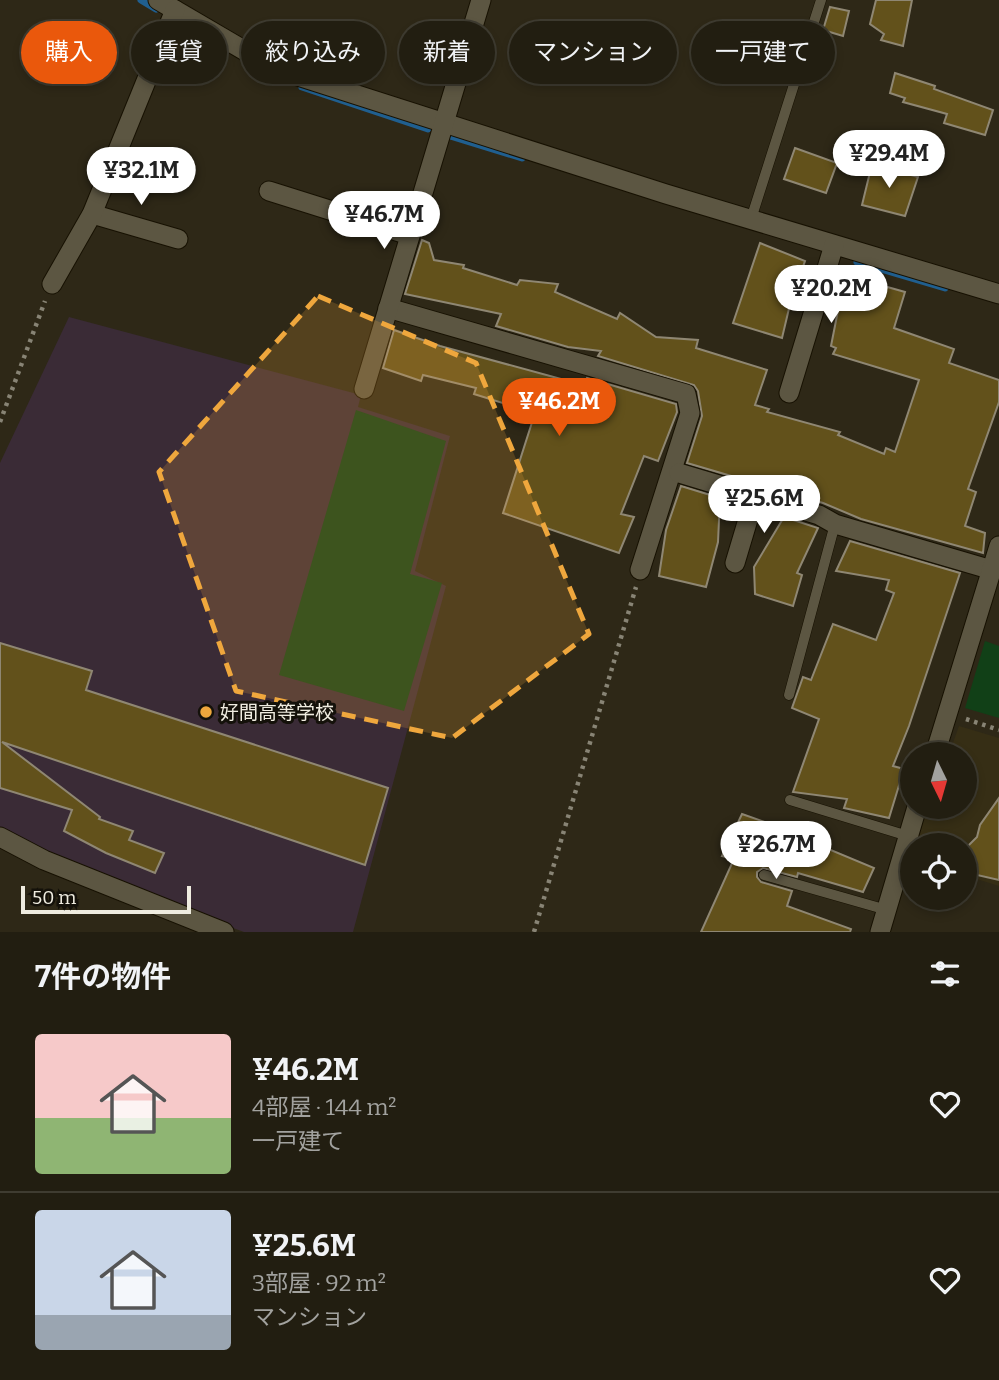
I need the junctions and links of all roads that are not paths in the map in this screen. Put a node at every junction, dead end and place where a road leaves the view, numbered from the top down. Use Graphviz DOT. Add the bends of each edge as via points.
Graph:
graph roads {
  1 [pos="158,0"];
  2 [pos="481,0"];
  3 [pos="821,0"];
  4 [pos="173,16"];
  5 [pos="442,124"];
  6 [pos="269,191"];
  7 [pos="92,214"];
  8 [pos="751,219"];
  9 [pos="410,235"];
  10 [pos="178,239"];
  11 [pos="834,244"];
  12 [pos="52,284"];
  13 [pos="999,294"];
  14 [pos="388,308"];
  15 [pos="364,389"];
  16 [pos="789,393"];
  17 [pos="679,473"];
  18 [pos="755,496"];
  19 [pos="835,524"];
  20 [pos="999,546"];
  21 [pos="735,564"];
  22 [pos="640,570"];
  23 [pos="992,570"];
  24 [pos="789,695"];
  25 [pos="939,742"];
  26 [pos="790,800"];
  27 [pos="900,834"];
  28 [pos="0,837"];
  29 [pos="900,864"];
  30 [pos="764,875"];
  31 [pos="887,910"];
  32 [pos="224,932"];
  33 [pos="880,932"];
  1 -- 4 [label="street"];
  2 -- 5 [label="street"];
  3 -- 8 [label="lane"];
  4 -- 5 [label="street" via="276,69"];
  4 -- 7 [label="street"];
  5 -- 8 [label="street"];
  5 -- 9 [label="street"];
  6 -- 9 [label="street"];
  7 -- 10 [label="street"];
  7 -- 12 [label="street"];
  8 -- 11 [label="street"];
  9 -- 14 [label="street"];
  11 -- 13 [label="street"];
  11 -- 16 [label="street"];
  14 -- 15 [label="street"];
  14 -- 22 [label="street" via="686,394 690,413"];
  17 -- 18 [label="street"];
  18 -- 19 [label="street"];
  18 -- 21 [label="street"];
  19 -- 23 [label="street"];
  19 -- 24 [label="lane"];
  20 -- 23 [label="street"];
  23 -- 25 [label="street"];
  26 -- 27 [label="lane"];
  28 -- 32 [label="street" via="44,860"];
  29 -- 31 [label="street"];
  30 -- 31 [label="lane"];
  31 -- 33 [label="street"];
}
